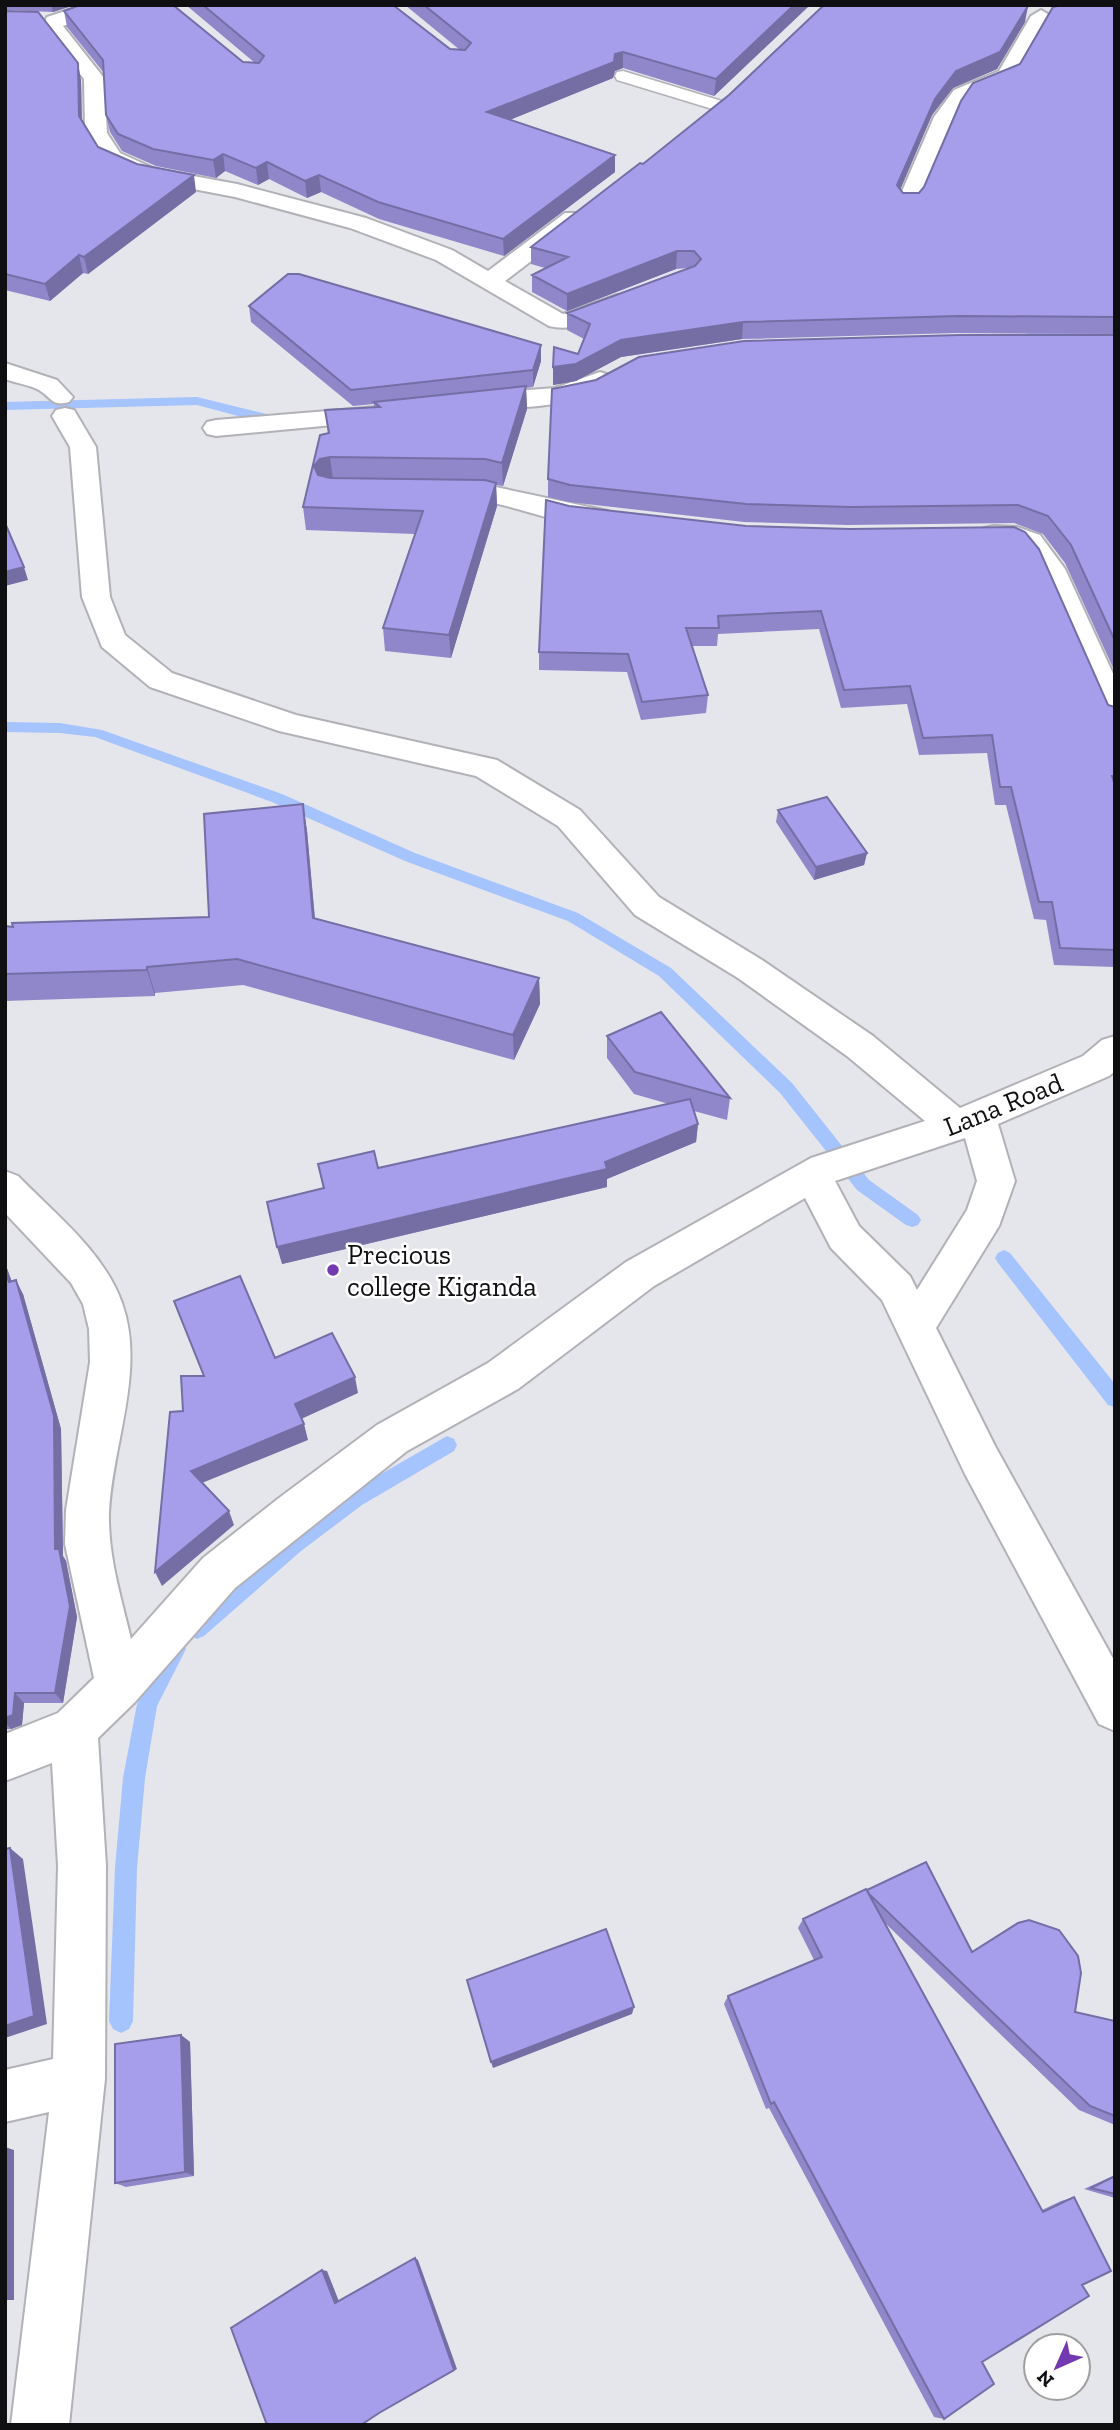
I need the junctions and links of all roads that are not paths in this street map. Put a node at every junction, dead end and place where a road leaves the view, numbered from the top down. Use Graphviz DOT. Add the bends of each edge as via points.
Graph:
graph roads {
  1 [pos="105,5"];
  2 [pos="1063,13"];
  3 [pos="623,76"];
  4 [pos="738,88"];
  5 [pos="719,106"];
  6 [pos="697,123"];
  7 [pos="908,203"];
  8 [pos="589,206"];
  9 [pos="491,280"];
  10 [pos="634,296"];
  11 [pos="5,371"];
  12 [pos="617,371"];
  13 [pos="452,405"];
  14 [pos="400,412"];
  15 [pos="216,428"];
  16 [pos="423,493"];
  17 [pos="619,519"];
  18 [pos="973,534"];
  19 [pos="1115,714"];
  20 [pos="1115,1050"];
  21 [pos="967,1122"];
  22 [pos="818,1172"];
  23 [pos="5,1187"];
  24 [pos="915,1327"];
  25 [pos="119,1686"];
  26 [pos="1115,1708"];
  27 [pos="74,1729"];
  28 [pos="5,1758"];
  29 [pos="79,2079"];
  30 [pos="5,2096"];
  31 [pos="40,2425"];
  1 -- 9 [label="street" via="43,21 53,26 94,78 96,133 112,158 149,174 237,191 358,223 444,256"];
  2 -- 7 [label="street" via="1030,15 1007,75 961,94 945,117"];
  3 -- 5 [label="lane"];
  4 -- 5 [label="street"];
  5 -- 6 [label="street"];
  8 -- 9 [label="street"];
  9 -- 10 [label="street" via="558,321 570,321"];
  11 -- 21 [label="street" via="48,385 83,447 96,597 112,640 162,680 290,724 486,768 569,818 646,906 750,969"];
  12 -- 13 [label="street" via="584,390"];
  14 -- 15 [label="street"];
  16 -- 17 [label="street" via="486,493 569,513"];
  18 -- 19 [label="street" via="1014,534 1032,542 1049,564"];
  20 -- 21 [label="street, Lana Road" via="1096,1066"];
  21 -- 22 [label="street, Lana Road"];
  21 -- 24 [label="street" via="996,1181 985,1215"];
  22 -- 24 [label="street" via="845,1237 897,1288"];
  22 -- 25 [label="street, Lana Road" via="640,1273 503,1376 392,1438 219,1573"];
  23 -- 25 [label="street" via="85,1271 102,1302 109,1329 110,1362 87,1544"];
  24 -- 26 [label="street" via="980,1460"];
  25 -- 27 [label="street, Lana Road"];
  27 -- 28 [label="street, Lana Road"];
  27 -- 29 [label="street" via="82,1866"];
  29 -- 30 [label="street"];
  29 -- 31 [label="street"];
}
